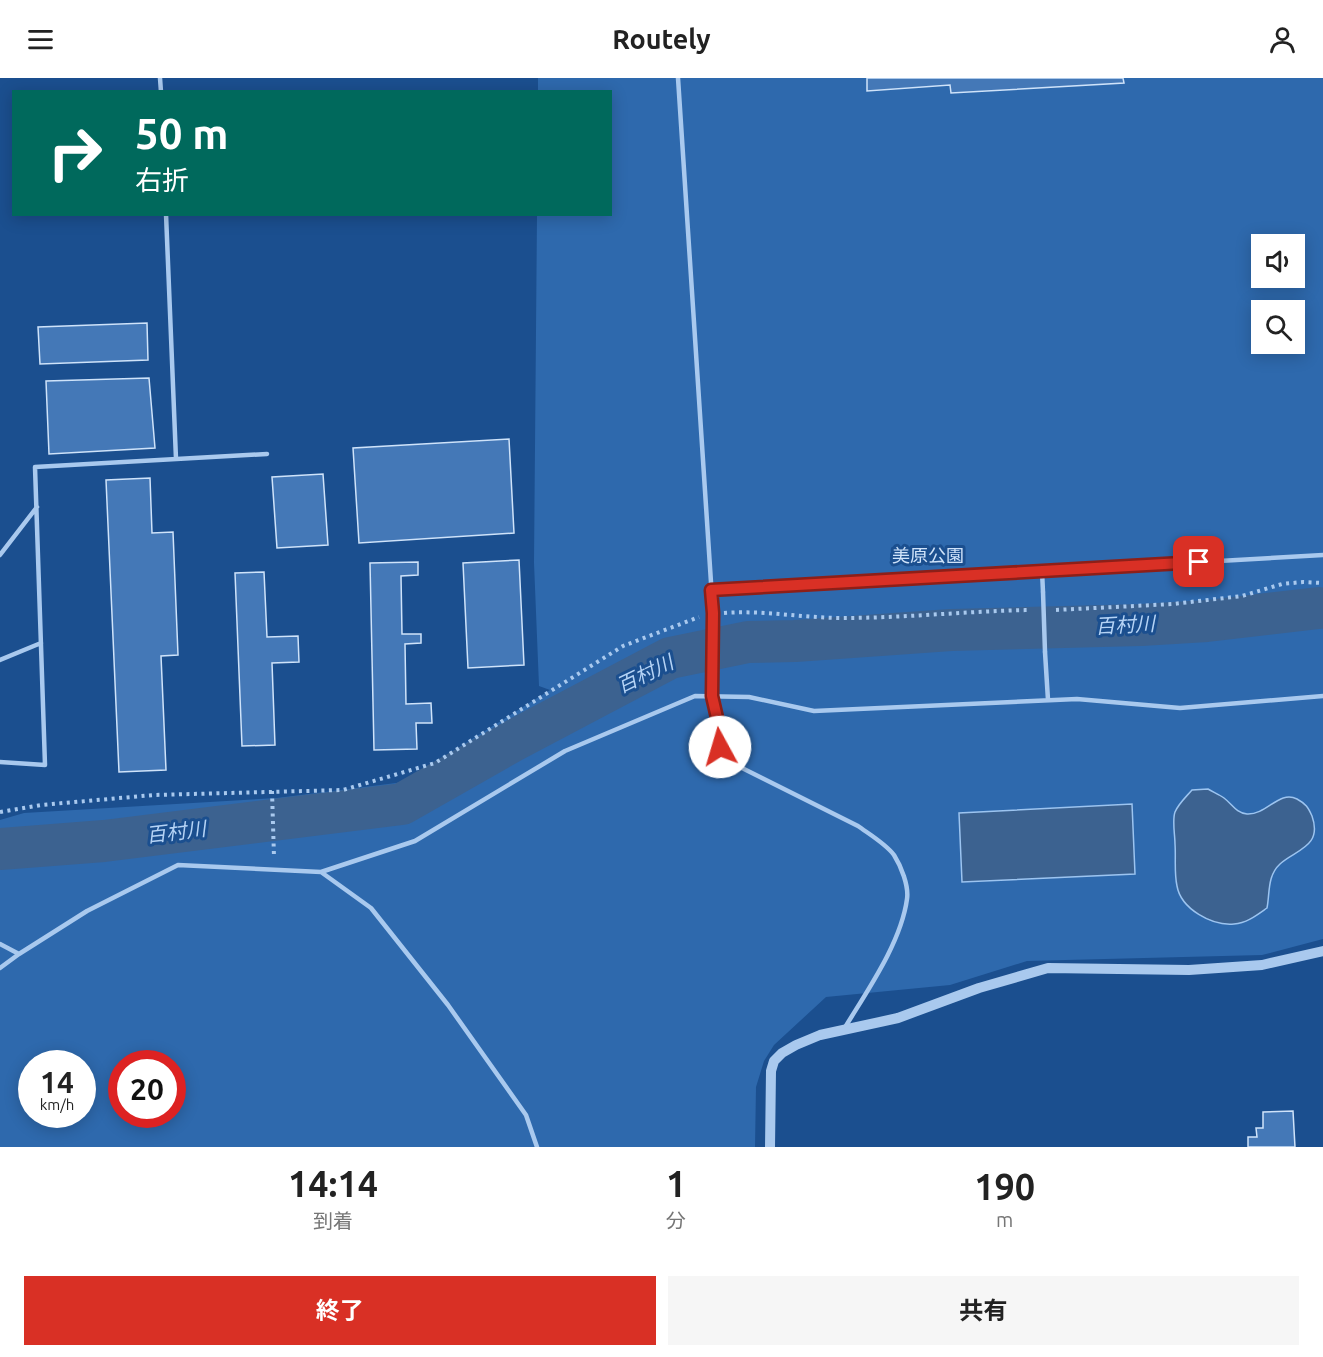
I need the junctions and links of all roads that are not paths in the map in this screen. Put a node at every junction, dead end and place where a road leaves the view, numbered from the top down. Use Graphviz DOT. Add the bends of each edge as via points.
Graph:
graph roads {
  1 [pos="678,78"];
  2 [pos="166,216"];
  3 [pos="267,454"];
  4 [pos="176,459"];
  5 [pos="37,507"];
  6 [pos="0,555"];
  7 [pos="1323,555"];
  8 [pos="1042,571"];
  9 [pos="711,590"];
  10 [pos="41,643"];
  11 [pos="0,660"];
  12 [pos="712,696"];
  13 [pos="1323,696"];
  14 [pos="1048,700"];
  15 [pos="0,762"];
  16 [pos="321,872"];
  17 [pos="0,944"];
  18 [pos="1323,951"];
  19 [pos="19,954"];
  20 [pos="0,968"];
  21 [pos="843,1030"];
  22 [pos="537,1147"];
  23 [pos="770,1147"];
  1 -- 9 [label="lane"];
  2 -- 4 [label="lane"];
  3 -- 4 [label="lane"];
  4 -- 5 [label="lane" via="35,467"];
  5 -- 6 [label="lane"];
  5 -- 10 [label="lane"];
  7 -- 8 [label="lane"];
  8 -- 9 [label="lane"];
  8 -- 14 [label="lane, bridge"];
  9 -- 12 [label="lane"];
  10 -- 11 [label="lane"];
  10 -- 15 [label="lane" via="45,765"];
  12 -- 14 [label="lane" via="749,697 813,711"];
  12 -- 16 [label="lane" via="694,696 565,751 415,840"];
  12 -- 21 [label="lane" via="720,747 740,766 858,826 893,854 903,874 908,897 901,924"];
  13 -- 14 [label="lane" via="1180,708"];
  16 -- 19 [label="lane" via="178,865 87,911"];
  16 -- 22 [label="lane" via="371,908 448,1005 526,1115"];
  17 -- 19 [label="lane"];
  18 -- 21 [label="street" via="1262,965 1200,969 1048,968 898,1018"];
  19 -- 20 [label="lane"];
  21 -- 23 [label="street" via="796,1045 774,1061"];
}
